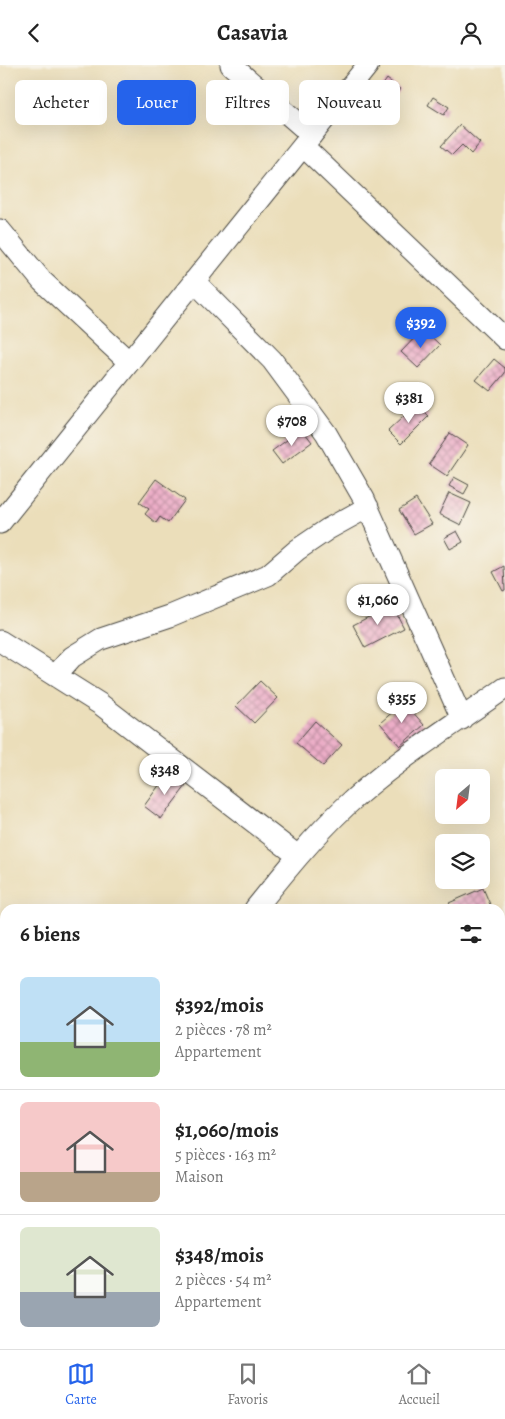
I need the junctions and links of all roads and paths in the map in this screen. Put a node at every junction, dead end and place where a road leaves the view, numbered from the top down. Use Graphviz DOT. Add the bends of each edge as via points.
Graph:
graph roads {
  1 [pos="231,65"];
  2 [pos="368,65"];
  3 [pos="307,140"];
  4 [pos="0,230"];
  5 [pos="194,281"];
  6 [pos="505,339"];
  7 [pos="129,362"];
  8 [pos="368,507"];
  9 [pos="0,523"];
  10 [pos="0,641"];
  11 [pos="55,676"];
  12 [pos="505,688"];
  13 [pos="462,719"];
  14 [pos="298,856"];
  15 [pos="259,904"];
  1 -- 3 [label="street"];
  2 -- 3 [label="street"];
  3 -- 5 [label="street"];
  3 -- 6 [label="street"];
  4 -- 7 [label="street" via="42,281"];
  5 -- 7 [label="street"];
  5 -- 8 [label="street" via="272,361 326,433"];
  7 -- 9 [label="street"];
  8 -- 11 [label="street" via="296,550 268,575 170,616 101,639 72,657"];
  8 -- 13 [label="street"];
  10 -- 11 [label="street"];
  11 -- 14 [label="street" via="100,704"];
  12 -- 13 [label="street"];
  13 -- 14 [label="street" via="402,760 347,805"];
  14 -- 15 [label="street"];
}
